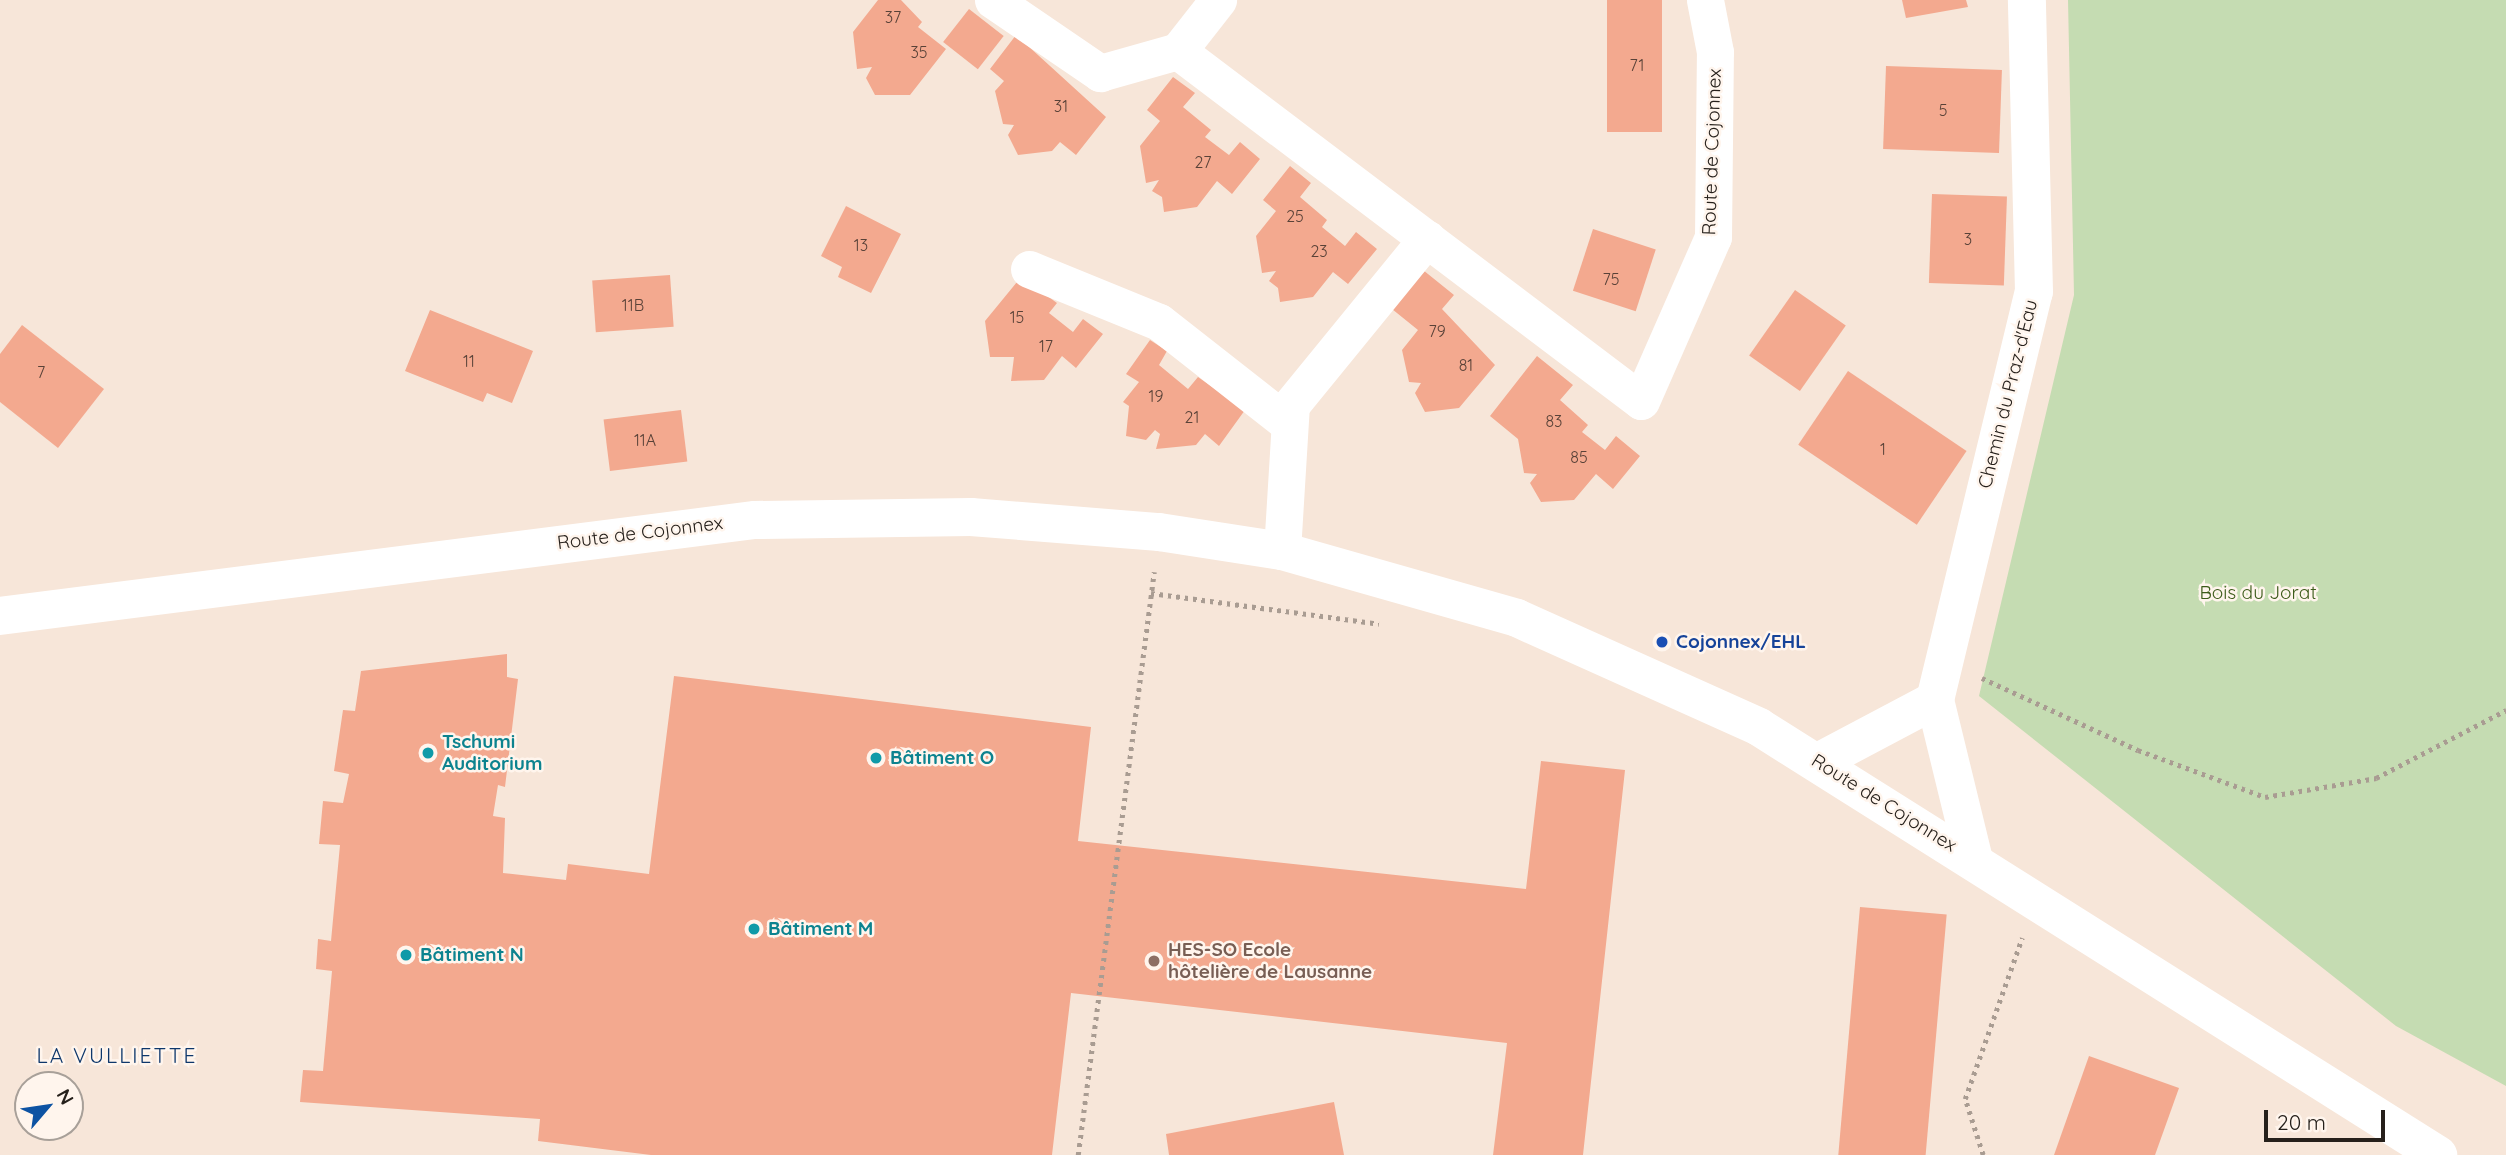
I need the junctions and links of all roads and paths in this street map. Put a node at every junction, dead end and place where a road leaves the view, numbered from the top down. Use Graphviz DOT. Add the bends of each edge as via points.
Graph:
graph roads {
  1 [pos="993,0"];
  2 [pos="1219,0"];
  3 [pos="1705,0"];
  4 [pos="2026,0"];
  5 [pos="1178,51"];
  6 [pos="1427,238"];
  7 [pos="1029,269"];
  8 [pos="1289,424"];
  9 [pos="1282,551"];
  10 [pos="1156,561"];
  11 [pos="1152,593"];
  12 [pos="0,616"];
  13 [pos="1394,627"];
  14 [pos="1943,660"];
  15 [pos="1935,700"];
  16 [pos="2506,710"];
  17 [pos="1818,762"];
  18 [pos="1974,860"];
  19 [pos="2012,930"];
  20 [pos="2022,936"];
  21 [pos="2031,943"];
  22 [pos="1078,1155"];
  23 [pos="1983,1155"];
  24 [pos="2438,1155"];
  1 -- 5 [label="street" via="1100,73"];
  2 -- 5 [label="street"];
  3 -- 6 [label="street, Route de Cojonnex" via="1715,52 1713,237 1641,401"];
  4 -- 14 [label="street, Chemin du Praz-d'Eau" via="2034,292"];
  5 -- 6 [label="street, Route de Cojonnex"];
  6 -- 8 [label="street" via="1291,405"];
  7 -- 8 [label="street" via="1159,321"];
  8 -- 9 [label="street"];
  9 -- 12 [label="street, Route de Cojonnex" via="1159,532 971,517 755,520"];
  9 -- 17 [label="street, Route de Cojonnex" via="1446,596 1583,643"];
  10 -- 11 [label="path"];
  11 -- 13 [label="path"];
  11 -- 22 [label="path"];
  14 -- 15 [label="street, Chemin du Praz-d'Eau"];
  14 -- 16 [label="path" via="2138,750 2265,797 2376,778"];
  15 -- 17 [label="street"];
  15 -- 18 [label="street, Chemin du Praz-d'Eau"];
  17 -- 18 [label="street, Route de Cojonnex"];
  18 -- 24 [label="street, Route de Cojonnex"];
  19 -- 20 [label="path"];
  20 -- 21 [label="path"];
  20 -- 23 [label="path" via="1965,1099"];
}
